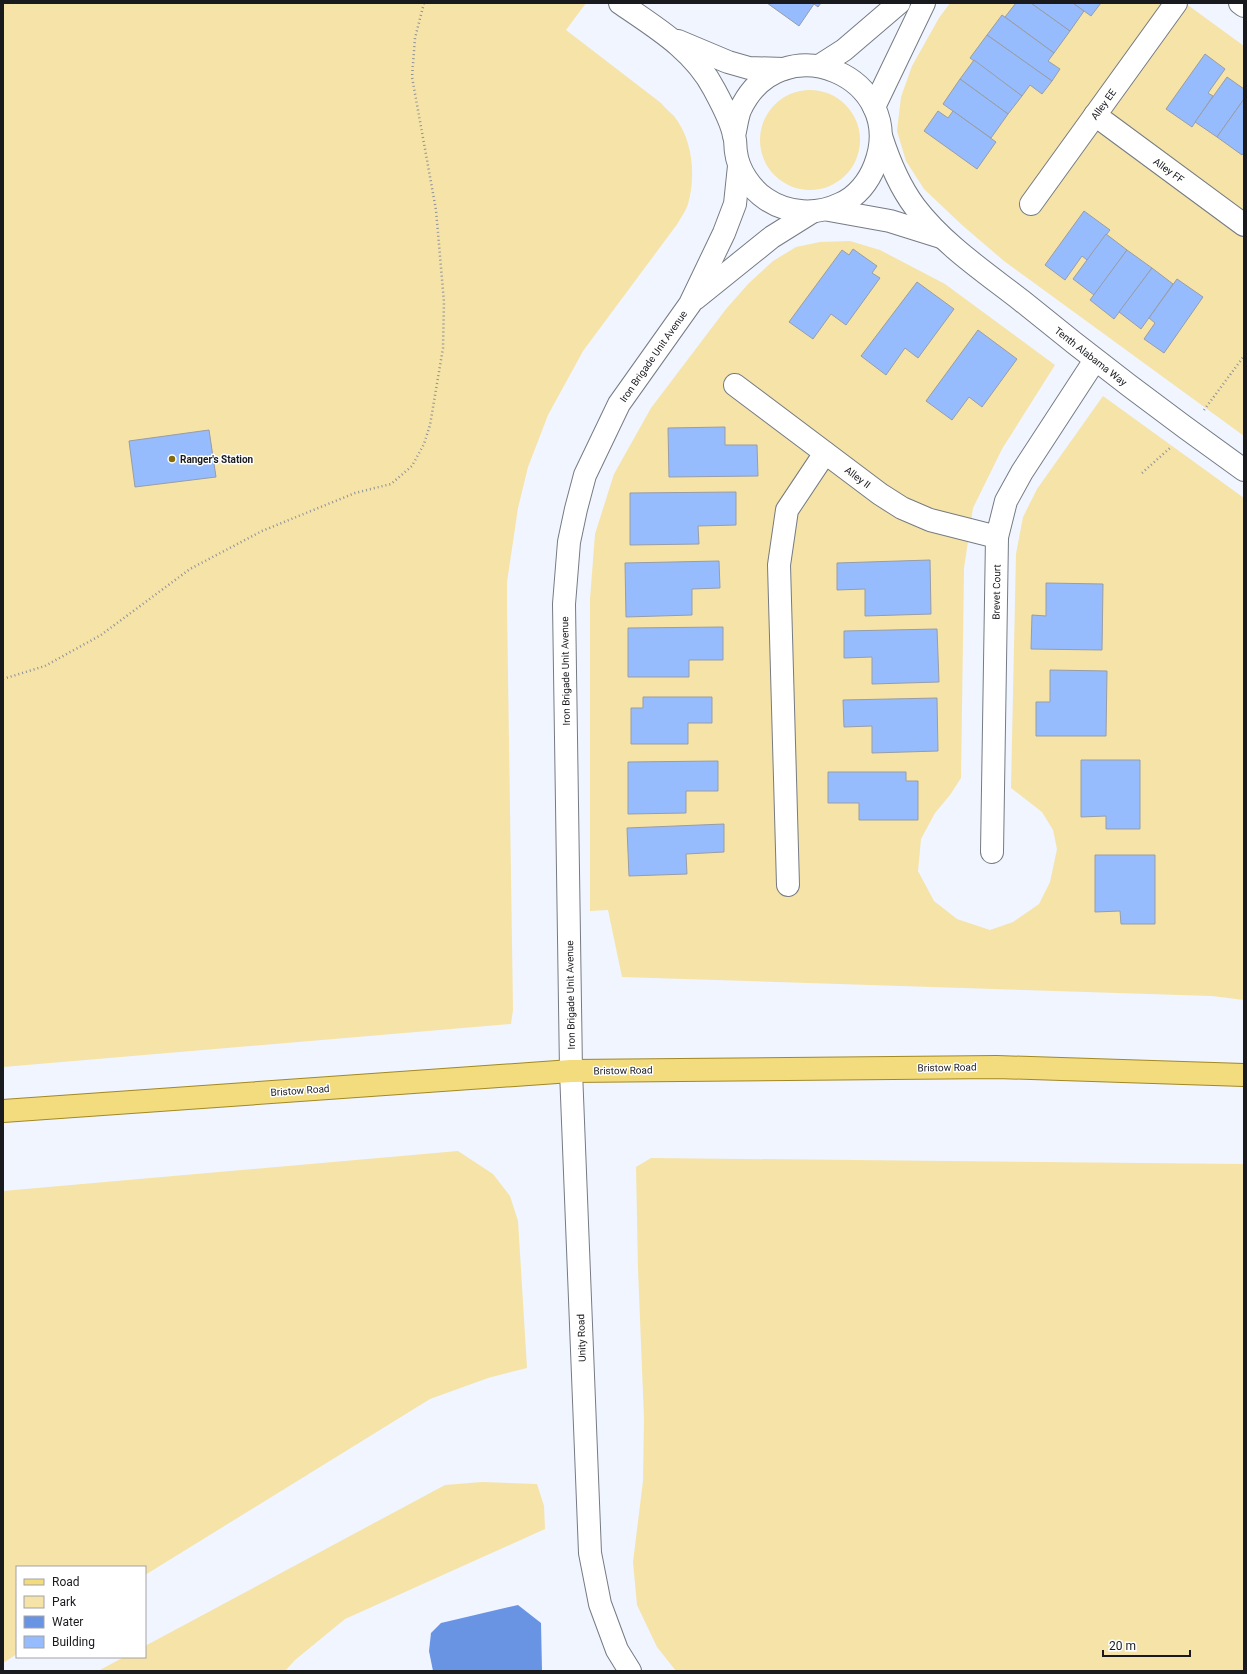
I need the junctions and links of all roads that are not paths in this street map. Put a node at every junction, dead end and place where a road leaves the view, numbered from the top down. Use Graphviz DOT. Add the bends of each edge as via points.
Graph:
graph roads {
  1 [pos="620,3"];
  2 [pos="899,3"];
  3 [pos="924,3"];
  4 [pos="1176,3"];
  5 [pos="1240,3"];
  6 [pos="1244,6"];
  7 [pos="673,40"];
  8 [pos="819,66"];
  9 [pos="784,69"];
  10 [pos="874,107"];
  11 [pos="1095,115"];
  12 [pos="734,136"];
  13 [pos="881,136"];
  14 [pos="739,166"];
  15 [pos="1031,204"];
  16 [pos="820,211"];
  17 [pos="1244,225"];
  18 [pos="941,237"];
  19 [pos="690,304"];
  20 [pos="1095,360"];
  21 [pos="735,385"];
  22 [pos="825,453"];
  23 [pos="1244,470"];
  24 [pos="997,537"];
  25 [pos="992,852"];
  26 [pos="788,885"];
  27 [pos="571,1071"];
  28 [pos="1244,1075"];
  29 [pos="3,1111"];
  30 [pos="630,1671"];
  1 -- 7 [label="street"];
  2 -- 8 [label="street" via="844,50"];
  3 -- 10 [label="street"];
  4 -- 11 [label="street, Alley EE"];
  5 -- 6 [label="street"];
  7 -- 9 [label="street" via="749,68"];
  7 -- 12 [label="street" via="700,68 714,88"];
  8 -- 9 [label="street, Tenth Alabama Way" via="794,66"];
  8 -- 10 [label="street, Tenth Alabama Way" via="842,73 861,87"];
  9 -- 12 [label="street" via="771,75 752,91 739,112"];
  10 -- 13 [label="street, Tenth Alabama Way"];
  11 -- 15 [label="street, Alley EE"];
  11 -- 17 [label="street, Alley FF"];
  12 -- 14 [label="street"];
  13 -- 16 [label="street, Iron Brigade Unit Avenue" via="879,154 871,176 856,194 843,203"];
  13 -- 18 [label="street, Tenth Alabama Way" via="888,157 915,206"];
  14 -- 16 [label="street, Tenth Alabama Way" via="748,182 766,199 788,209"];
  14 -- 19 [label="street, Iron Brigade Unit Avenue" via="735,204"];
  16 -- 18 [label="street, Tenth Alabama Way" via="890,220"];
  16 -- 19 [label="street, Iron Brigade Unit Avenue" via="772,237"];
  18 -- 20 [label="street, Tenth Alabama Way"];
  19 -- 27 [label="street, Iron Brigade Unit Avenue" via="619,404 585,475 569,542 564,604"];
  20 -- 23 [label="street, Tenth Alabama Way"];
  20 -- 24 [label="street, Brevet Court" via="1022,472 1006,501"];
  21 -- 22 [label="street, Alley II"];
  22 -- 24 [label="street, Alley II" via="902,508 930,520"];
  22 -- 26 [label="street" via="787,510 779,565"];
  24 -- 25 [label="street, Brevet Court"];
  27 -- 28 [label="main road, Bristow Road" via="997,1067"];
  27 -- 29 [label="main road, Bristow Road"];
  27 -- 30 [label="street, Unity Road" via="590,1554 600,1604 617,1650"];
}
